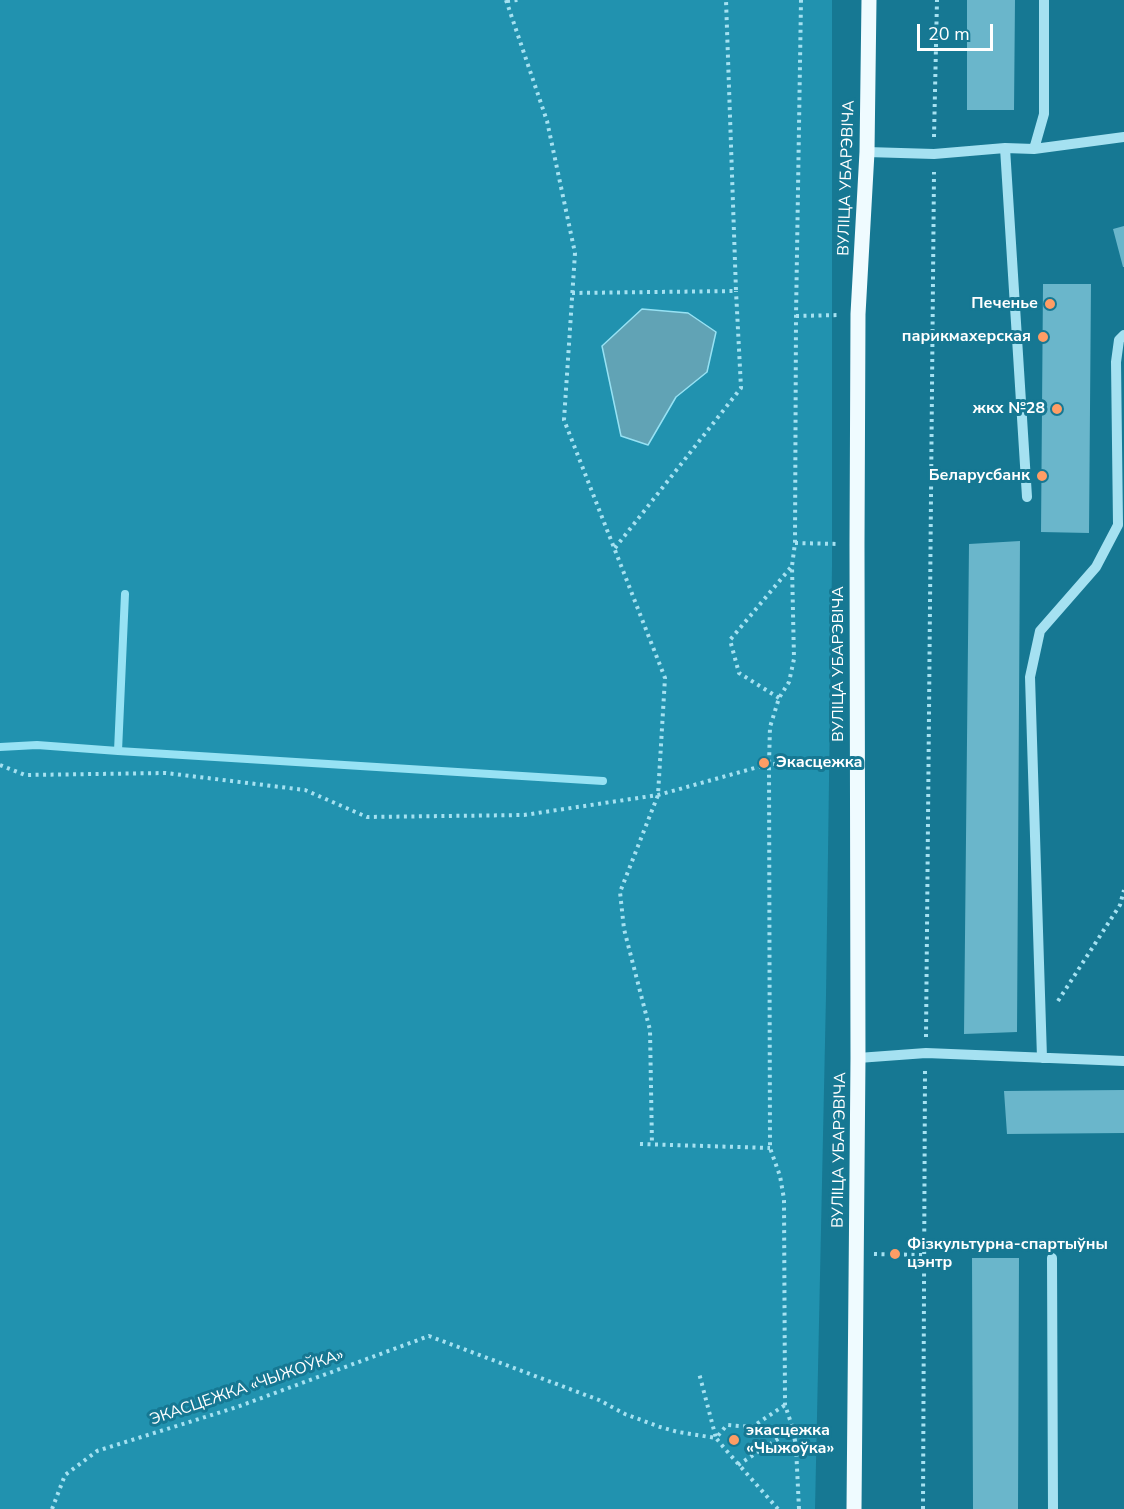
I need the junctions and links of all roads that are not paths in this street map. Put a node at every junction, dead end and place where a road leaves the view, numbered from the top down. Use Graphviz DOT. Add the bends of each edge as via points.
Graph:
graph roads {
  1 [pos="869,0"];
  2 [pos="1044,0"];
  3 [pos="1124,137"];
  4 [pos="1005,148"];
  5 [pos="1034,149"];
  6 [pos="867,152"];
  7 [pos="1124,335"];
  8 [pos="1027,497"];
  9 [pos="858,1058"];
  10 [pos="1042,1058"];
  11 [pos="1124,1061"];
  12 [pos="1052,1258"];
  13 [pos="854,1509"];
  14 [pos="1053,1509"];
  1 -- 6 [label="main road, ВУЛІЦА УБАРЭВІЧА"];
  2 -- 5 [label="lane" via="1044,114"];
  3 -- 5 [label="lane"];
  4 -- 5 [label="lane"];
  4 -- 6 [label="lane" via="934,154"];
  4 -- 8 [label="lane"];
  6 -- 9 [label="main road, ВУЛІЦА УБАРЭВІЧА" via="858,314"];
  7 -- 10 [label="lane" via="1119,340 1116,362 1118,525 1096,567 1040,631 1030,677"];
  9 -- 10 [label="lane" via="926,1053"];
  9 -- 13 [label="main road, ВУЛІЦА УБАРЭВІЧА"];
  10 -- 11 [label="lane"];
  12 -- 14 [label="lane"];
}
